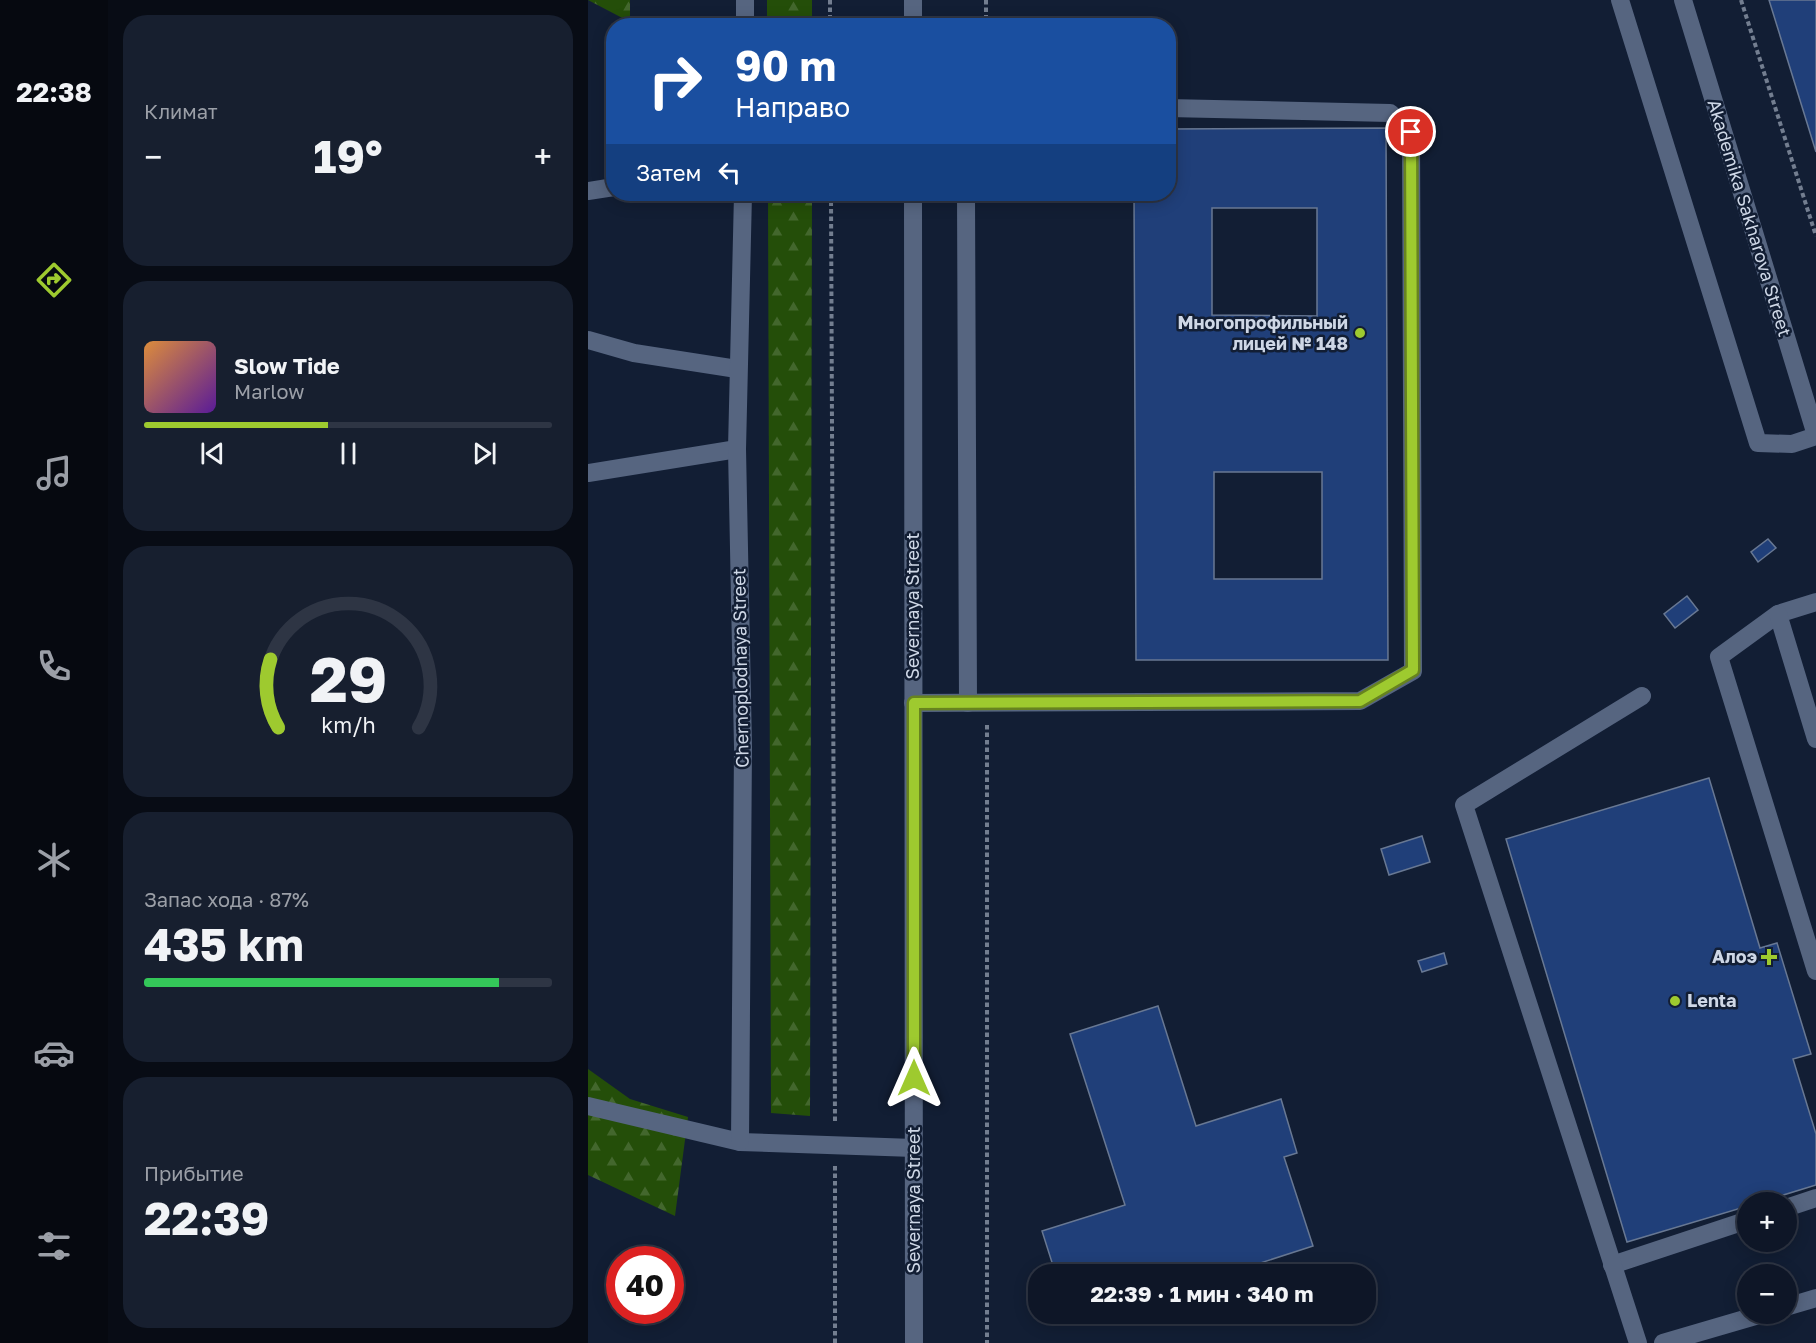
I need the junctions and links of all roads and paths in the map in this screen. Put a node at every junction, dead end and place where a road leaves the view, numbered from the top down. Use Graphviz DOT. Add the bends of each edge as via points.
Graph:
graph roads {
  1 [pos="745,0"];
  2 [pos="830,0"];
  3 [pos="913,0"];
  4 [pos="986,0"];
  5 [pos="1620,0"];
  6 [pos="1683,0"];
  7 [pos="1741,0"];
  8 [pos="745,18"];
  9 [pos="830,18"];
  10 [pos="913,18"];
  11 [pos="986,18"];
  12 [pos="1176,108"];
  13 [pos="606,189"];
  14 [pos="588,192"];
  15 [pos="744,201"];
  16 [pos="831,201"];
  17 [pos="913,201"];
  18 [pos="966,201"];
  19 [pos="1816,236"];
  20 [pos="588,340"];
  21 [pos="737,369"];
  22 [pos="1816,436"];
  23 [pos="737,449"];
  24 [pos="588,473"];
  25 [pos="1816,602"];
  26 [pos="1778,614"];
  27 [pos="1642,696"];
  28 [pos="987,702"];
  29 [pos="914,703"];
  30 [pos="968,703"];
  31 [pos="1816,739"];
  32 [pos="1816,971"];
  33 [pos="588,1106"];
  34 [pos="740,1142"];
  35 [pos="835,1146"];
  36 [pos="914,1148"];
  37 [pos="1816,1198"];
  38 [pos="1797,1204"];
  39 [pos="1737,1224"];
  40 [pos="1612,1265"];
  41 [pos="1816,1298"];
  42 [pos="1797,1304"];
  43 [pos="1737,1321"];
  44 [pos="835,1343"];
  45 [pos="914,1343"];
  46 [pos="987,1343"];
  47 [pos="1638,1343"];
  48 [pos="1663,1343"];
  1 -- 8 [label="street"];
  2 -- 9 [label="path"];
  3 -- 10 [label="street"];
  4 -- 11 [label="path"];
  5 -- 22 [label="street" via="1758,443 1792,444"];
  6 -- 22 [label="street, Akademika Sakharova Street"];
  7 -- 19 [label="path"];
  12 -- 28 [label="street" via="1390,113 1411,132 1413,670 1360,701"];
  13 -- 14 [label="street"];
  15 -- 21 [label="street, Chernoplodnaya Street"];
  16 -- 35 [label="path"];
  17 -- 29 [label="street, Severnaya Street"];
  18 -- 30 [label="street"];
  20 -- 21 [label="street"];
  21 -- 23 [label="street, Chernoplodnaya Street"];
  23 -- 24 [label="street"];
  23 -- 34 [label="street, Chernoplodnaya Street" via="744,747"];
  25 -- 26 [label="street"];
  26 -- 31 [label="street"];
  26 -- 32 [label="street" via="1719,657"];
  27 -- 40 [label="street" via="1464,805"];
  28 -- 30 [label="street"];
  28 -- 46 [label="path"];
  29 -- 30 [label="street"];
  29 -- 36 [label="street, Severnaya Street"];
  33 -- 34 [label="street"];
  34 -- 35 [label="street"];
  35 -- 36 [label="street"];
  35 -- 44 [label="path"];
  36 -- 45 [label="street, Severnaya Street"];
  37 -- 38 [label="street"];
  39 -- 40 [label="street"];
  40 -- 47 [label="street"];
  41 -- 42 [label="street"];
  43 -- 48 [label="street"];
}
